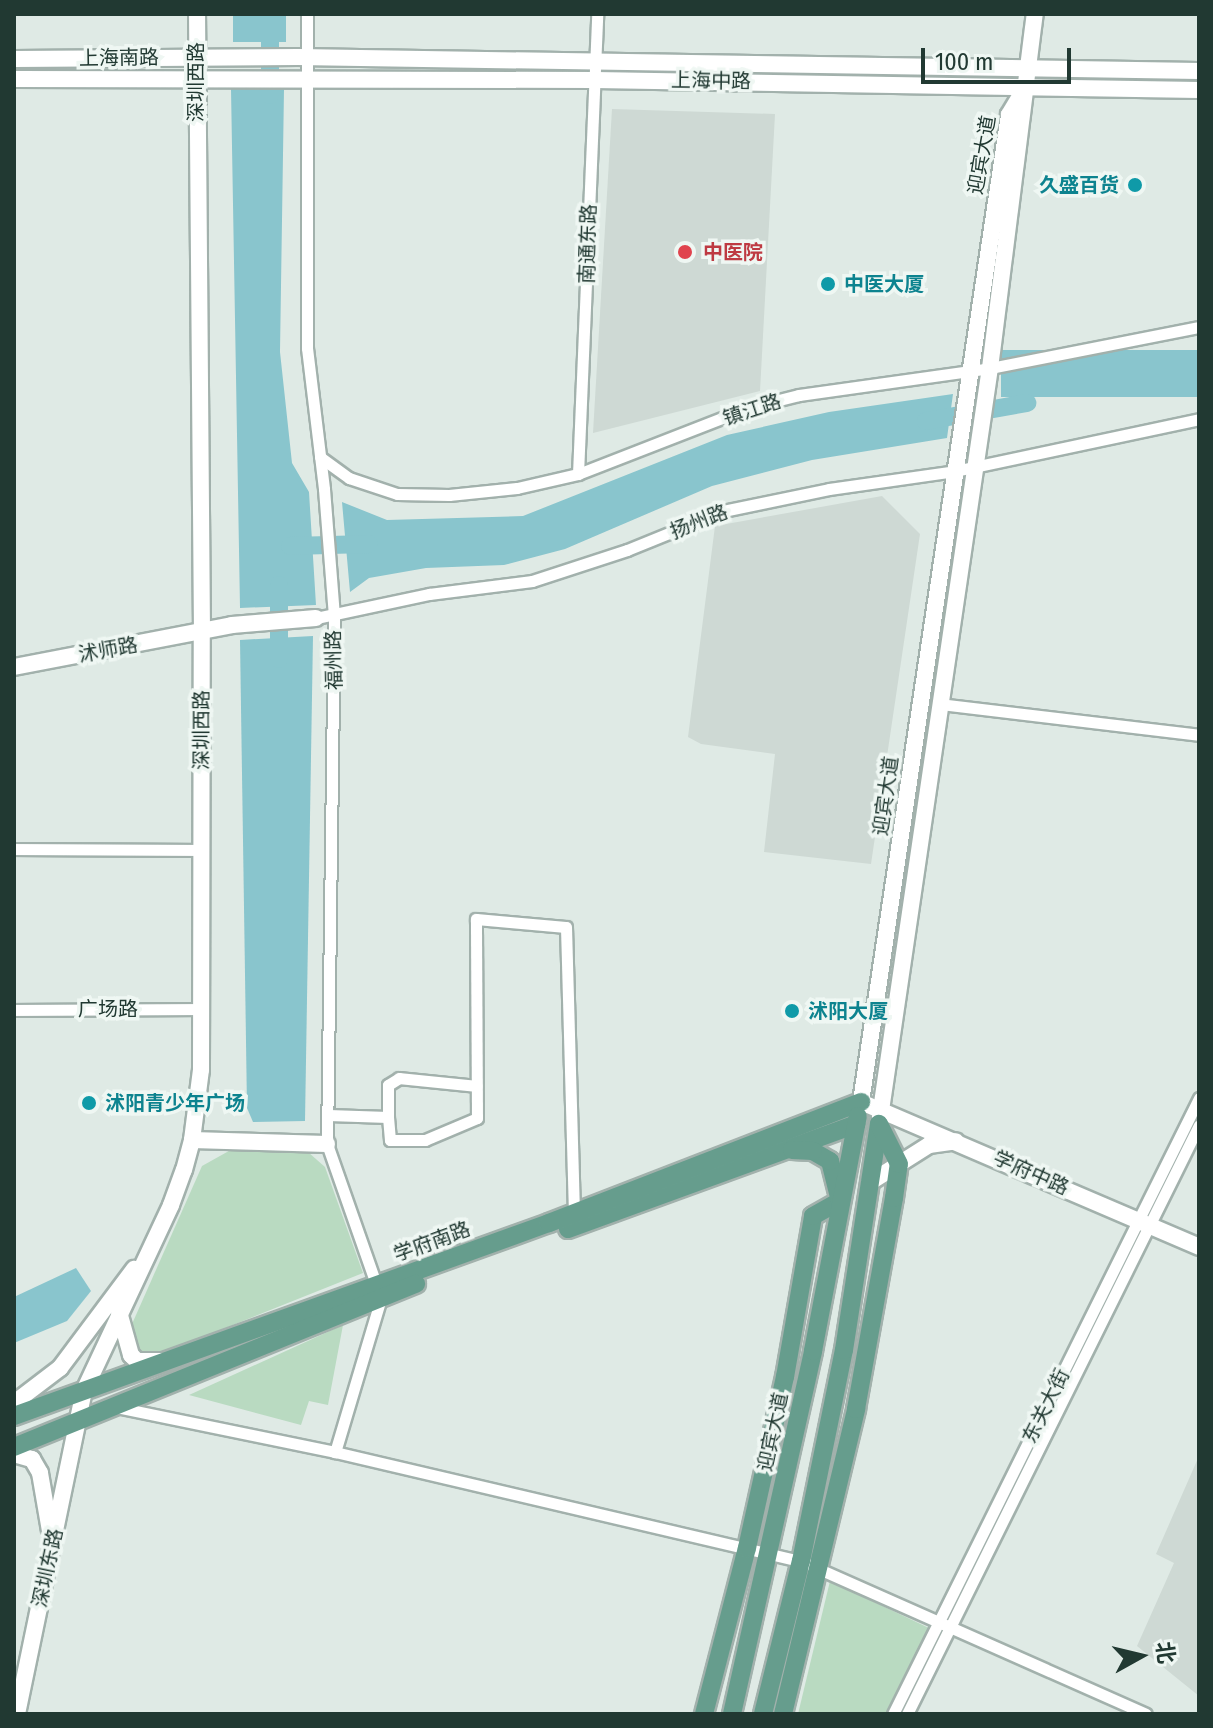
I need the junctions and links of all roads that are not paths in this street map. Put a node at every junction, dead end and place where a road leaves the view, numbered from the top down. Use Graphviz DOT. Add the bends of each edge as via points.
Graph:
graph roads {
  1 [pos="197,14"];
  2 [pos="307,14"];
  3 [pos="597,14"];
  4 [pos="1035,14"];
  5 [pos="196,57"];
  6 [pos="223,57"];
  7 [pos="302,57"];
  8 [pos="14,59"];
  9 [pos="595,62"];
  10 [pos="1027,69"];
  11 [pos="1199,71"];
  12 [pos="302,77"];
  13 [pos="196,78"];
  14 [pos="223,78"];
  15 [pos="14,79"];
  16 [pos="595,80"];
  17 [pos="1025,88"];
  18 [pos="1199,90"];
  19 [pos="1199,327"];
  20 [pos="989,376"];
  21 [pos="969,378"];
  22 [pos="1199,419"];
  23 [pos="320,457"];
  24 [pos="975,467"];
  25 [pos="955,471"];
  26 [pos="578,474"];
  27 [pos="334,617"];
  28 [pos="316,618"];
  29 [pos="202,633"];
  30 [pos="14,667"];
  31 [pos="940,704"];
  32 [pos="1199,735"];
  33 [pos="14,849"];
  34 [pos="202,850"];
  35 [pos="202,1009"];
  36 [pos="14,1010"];
  37 [pos="477,1086"];
  38 [pos="1199,1098"];
  39 [pos="861,1102"];
  40 [pos="328,1115"];
  41 [pos="388,1117"];
  42 [pos="880,1117"];
  43 [pos="856,1124"];
  44 [pos="1199,1125"];
  45 [pos="192,1140"];
  46 [pos="957,1141"];
  47 [pos="327,1144"];
  48 [pos="781,1150"];
  49 [pos="899,1164"];
  50 [pos="869,1183"];
  51 [pos="840,1201"];
  52 [pos="574,1214"];
  53 [pos="1143,1223"];
  54 [pos="1199,1247"];
  55 [pos="146,1256"];
  56 [pos="379,1292"];
  57 [pos="119,1312"];
  58 [pos="162,1361"];
  59 [pos="84,1391"];
  60 [pos="14,1403"];
  61 [pos="113,1407"];
  62 [pos="14,1416"];
  63 [pos="76,1422"];
  64 [pos="14,1447"];
  65 [pos="335,1452"];
  66 [pos="14,1454"];
  67 [pos="52,1548"];
  68 [pos="747,1548"];
  69 [pos="769,1553"];
  70 [pos="801,1561"];
  71 [pos="819,1569"];
  72 [pos="939,1623"];
  73 [pos="951,1629"];
  74 [pos="17,1714"];
  75 [pos="704,1714"];
  76 [pos="732,1714"];
  77 [pos="763,1714"];
  78 [pos="783,1714"];
  79 [pos="893,1714"];
  80 [pos="907,1714"];
  81 [pos="1146,1714"];
  1 -- 5 [label="main road, 深圳西路"];
  2 -- 7 [label="street, 福州路"];
  3 -- 9 [label="street, 南通东路"];
  4 -- 10 [label="main road"];
  5 -- 6 [label="main road, 上海南路"];
  5 -- 8 [label="main road, 上海南路"];
  5 -- 13 [label="main road, 深圳西路"];
  6 -- 7 [label="main road, 上海中路"];
  7 -- 9 [label="main road, 上海中路"];
  7 -- 12 [label="street, 福州路"];
  9 -- 10 [label="main road, 上海中路"];
  9 -- 16 [label="street, 南通东路"];
  10 -- 11 [label="main road, 上海中路"];
  10 -- 17 [label="main road"];
  12 -- 14 [label="main road, 上海中路"];
  12 -- 16 [label="main road, 上海中路"];
  12 -- 23 [label="street, 福州路" via="307,348"];
  13 -- 14 [label="main road, 上海南路"];
  13 -- 15 [label="main road, 上海南路"];
  13 -- 29 [label="main road, 深圳西路"];
  16 -- 17 [label="main road, 上海中路"];
  16 -- 26 [label="street, 南通东路"];
  17 -- 18 [label="main road, 上海中路"];
  17 -- 20 [label="main road, 迎宾大道"];
  17 -- 21 [label="main road, 迎宾大道" via="1009,115"];
  19 -- 20 [label="street, 镇江路"];
  20 -- 21 [label="street, 镇江路"];
  20 -- 24 [label="main road, 迎宾大道"];
  21 -- 25 [label="main road, 迎宾大道"];
  21 -- 26 [label="street, 镇江路" via="813,393 747,408"];
  22 -- 24 [label="street, 扬州路"];
  23 -- 26 [label="street, 镇江路" via="349,478 397,494 517,488"];
  23 -- 27 [label="street, 福州路"];
  24 -- 25 [label="street, 扬州路"];
  24 -- 31 [label="main road, 迎宾大道"];
  25 -- 27 [label="street, 扬州路" via="723,511 532,581 429,594"];
  25 -- 39 [label="main road, 迎宾大道"];
  27 -- 28 [label="street, 扬州路"];
  27 -- 40 [label="street, 福州路"];
  28 -- 29 [label="main road, 扬州路" via="232,625"];
  29 -- 30 [label="main road, 沭师路"];
  29 -- 34 [label="main road, 深圳西路"];
  31 -- 32 [label="street"];
  31 -- 42 [label="main road, 迎宾大道"];
  33 -- 34 [label="street"];
  34 -- 35 [label="main road, 深圳西路"];
  35 -- 36 [label="street, 广场路"];
  35 -- 45 [label="main road, 深圳西路"];
  37 -- 41 [label="street" via="399,1078 388,1085"];
  37 -- 41 [label="street" via="477,1118 425,1140 390,1140"];
  37 -- 52 [label="street" via="476,919 566,927"];
  38 -- 53 [label="street, 东关大街"];
  39 -- 42 [label="main road"];
  39 -- 43 [label="main road, 迎宾大道"];
  39 -- 52 [label="main road, 学府南路"];
  40 -- 41 [label="street"];
  40 -- 47 [label="street, 福州路"];
  42 -- 43 [label="main road"];
  42 -- 46 [label="main road, 学府中路"];
  42 -- 49 [label="main road"];
  42 -- 50 [label="main road, 迎宾大道"];
  43 -- 48 [label="main road, 学府南路"];
  43 -- 51 [label="main road, 迎宾大道"];
  44 -- 53 [label="street, 东关大街"];
  45 -- 47 [label="main road"];
  45 -- 55 [label="main road, 深圳西路" via="171,1205"];
  46 -- 49 [label="main road" via="929,1145"];
  46 -- 53 [label="main road, 学府中路"];
  47 -- 56 [label="street, 福州路"];
  48 -- 51 [label="main road" via="813,1151 830,1161"];
  48 -- 56 [label="main road, 学府南路"];
  49 -- 50 [label="main road"];
  49 -- 71 [label="main road" via="856,1409"];
  50 -- 70 [label="main road, 迎宾大道" via="844,1350"];
  51 -- 68 [label="main road" via="813,1216"];
  51 -- 69 [label="main road, 迎宾大道"];
  52 -- 56 [label="main road, 学府南路"];
  53 -- 54 [label="main road, 学府中路"];
  53 -- 72 [label="street, 东关大街"];
  53 -- 73 [label="street, 东关大街"];
  55 -- 57 [label="main road, 深圳西路"];
  55 -- 60 [label="main road" via="60,1368"];
  56 -- 58 [label="main road, 学府南路"];
  56 -- 61 [label="main road, 学府南路"];
  56 -- 65 [label="street"];
  57 -- 58 [label="main road" via="131,1355 137,1361"];
  57 -- 59 [label="main road, 深圳西路"];
  58 -- 59 [label="main road, 学府南路"];
  59 -- 62 [label="main road, 学府南路"];
  59 -- 63 [label="main road, 深圳西路"];
  61 -- 63 [label="main road, 学府南路"];
  61 -- 65 [label="street"];
  63 -- 64 [label="main road, 学府南路"];
  63 -- 67 [label="main road, 深圳东路"];
  65 -- 68 [label="street"];
  66 -- 67 [label="main road" via="32,1459 40,1473"];
  67 -- 74 [label="main road, 深圳东路"];
  68 -- 69 [label="street"];
  68 -- 75 [label="main road"];
  69 -- 70 [label="street"];
  69 -- 76 [label="main road, 迎宾大道"];
  70 -- 71 [label="street"];
  70 -- 77 [label="main road, 迎宾大道"];
  71 -- 72 [label="street"];
  71 -- 78 [label="main road"];
  72 -- 73 [label="street"];
  72 -- 79 [label="street, 东关大街"];
  73 -- 80 [label="street, 东关大街"];
  73 -- 81 [label="street"];
}
